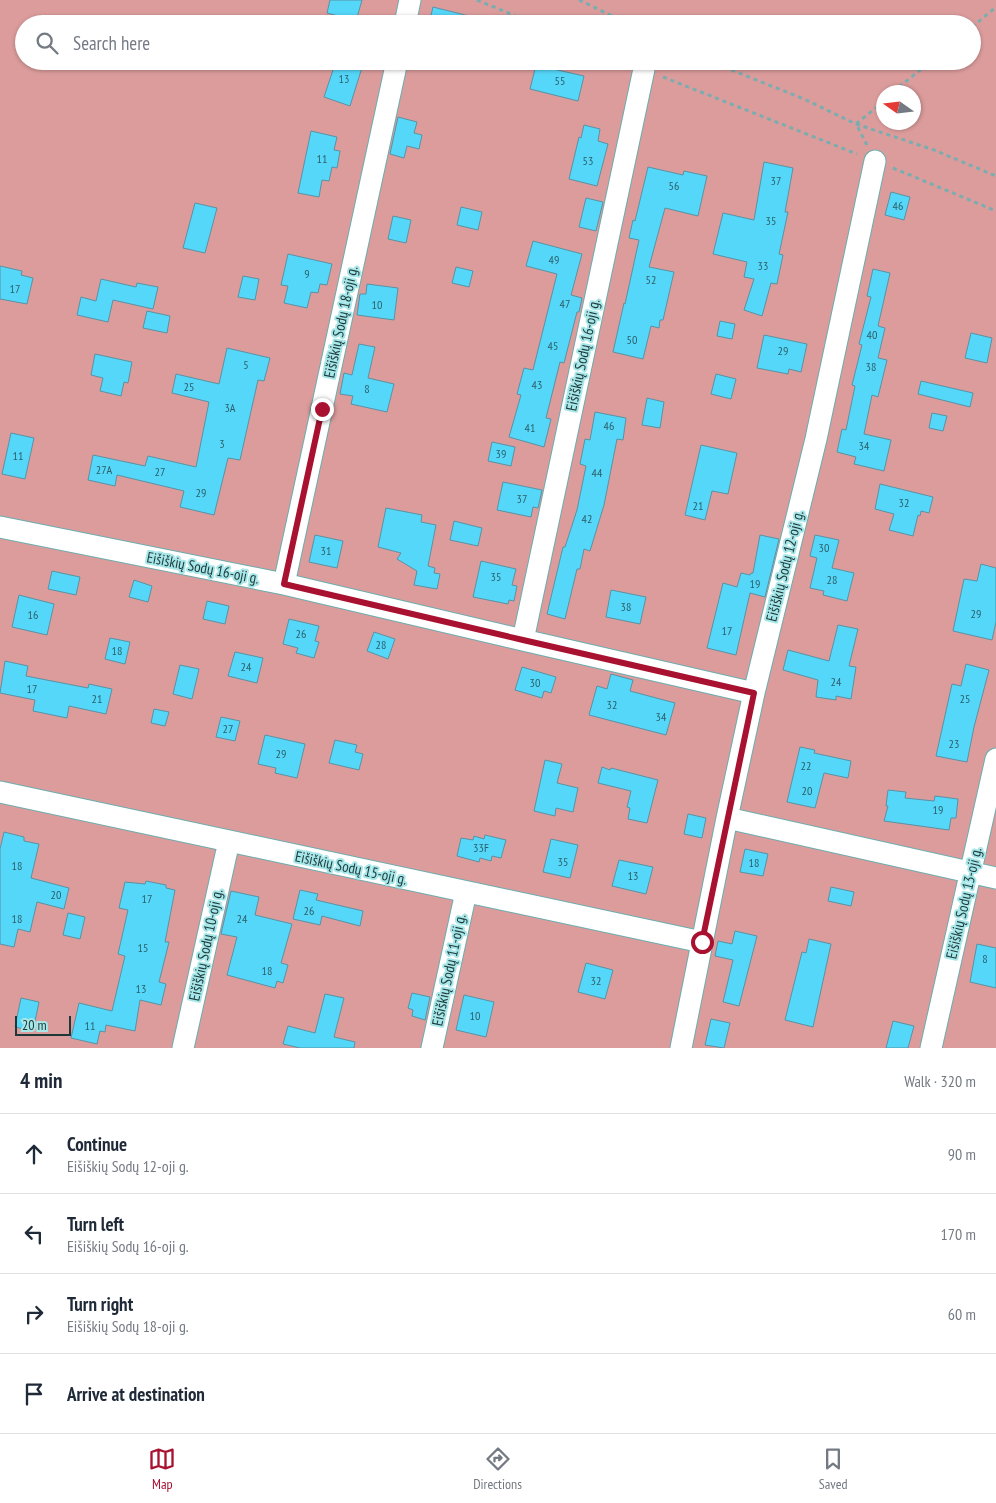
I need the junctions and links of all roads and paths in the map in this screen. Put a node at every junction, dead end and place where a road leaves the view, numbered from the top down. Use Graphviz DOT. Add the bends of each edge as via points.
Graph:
graph roads {
  1 [pos="410,0"];
  2 [pos="478,0"];
  3 [pos="579,0"];
  4 [pos="996,7"];
  5 [pos="407,15"];
  6 [pos="513,15"];
  7 [pos="610,15"];
  8 [pos="981,20"];
  9 [pos="395,70"];
  10 [pos="644,70"];
  11 [pos="647,70"];
  12 [pos="732,70"];
  13 [pos="920,70"];
  14 [pos="902,85"];
  15 [pos="876,108"];
  16 [pos="856,124"];
  17 [pos="875,161"];
  18 [pos="996,176"];
  19 [pos="996,211"];
  20 [pos="0,526"];
  21 [pos="284,584"];
  22 [pos="523,640"];
  23 [pos="754,693"];
  24 [pos="996,759"];
  25 [pos="0,792"];
  26 [pos="727,818"];
  27 [pos="229,842"];
  28 [pos="971,873"];
  29 [pos="996,878"];
  30 [pos="466,892"];
  31 [pos="702,942"];
  32 [pos="183,1048"];
  33 [pos="432,1048"];
  34 [pos="681,1048"];
  35 [pos="931,1048"];
  1 -- 5 [label="street"];
  2 -- 6 [label="path"];
  3 -- 7 [label="path"];
  4 -- 8 [label="path"];
  9 -- 21 [label="street, Eišiškių Sodų 18-oji g."];
  10 -- 22 [label="street, Eišiškių Sodų 16-oji g."];
  11 -- 17 [label="path"];
  12 -- 16 [label="path"];
  13 -- 14 [label="path"];
  15 -- 16 [label="path"];
  16 -- 17 [label="path"];
  16 -- 18 [label="path" via="934,150"];
  17 -- 19 [label="path"];
  17 -- 23 [label="street, Eišiškių Sodų 12-oji g." via="816,439"];
  20 -- 21 [label="street, Eišiškių Sodų 16-oji g."];
  21 -- 22 [label="street, Eišiškių Sodų 16-oji g."];
  22 -- 23 [label="street, Eišiškių Sodų 16-oji g."];
  23 -- 26 [label="street, Eišiškių Sodų 12-oji g."];
  24 -- 28 [label="street, Eišiškių Sodų 13-oji g."];
  25 -- 27 [label="street, Eišiškių Sodų 15-oji g."];
  26 -- 28 [label="street"];
  26 -- 31 [label="street, Eišiškių Sodų 12-oji g."];
  27 -- 30 [label="street, Eišiškių Sodų 15-oji g."];
  27 -- 32 [label="street, Eišiškių Sodų 10-oji g."];
  28 -- 29 [label="street"];
  28 -- 35 [label="street, Eišiškių Sodų 13-oji g."];
  30 -- 31 [label="street, Eišiškių Sodų 15-oji g."];
  30 -- 33 [label="street, Eišiškių Sodų 11-oji g."];
  31 -- 34 [label="street, Eišiškių Sodų 12-oji g."];
}
